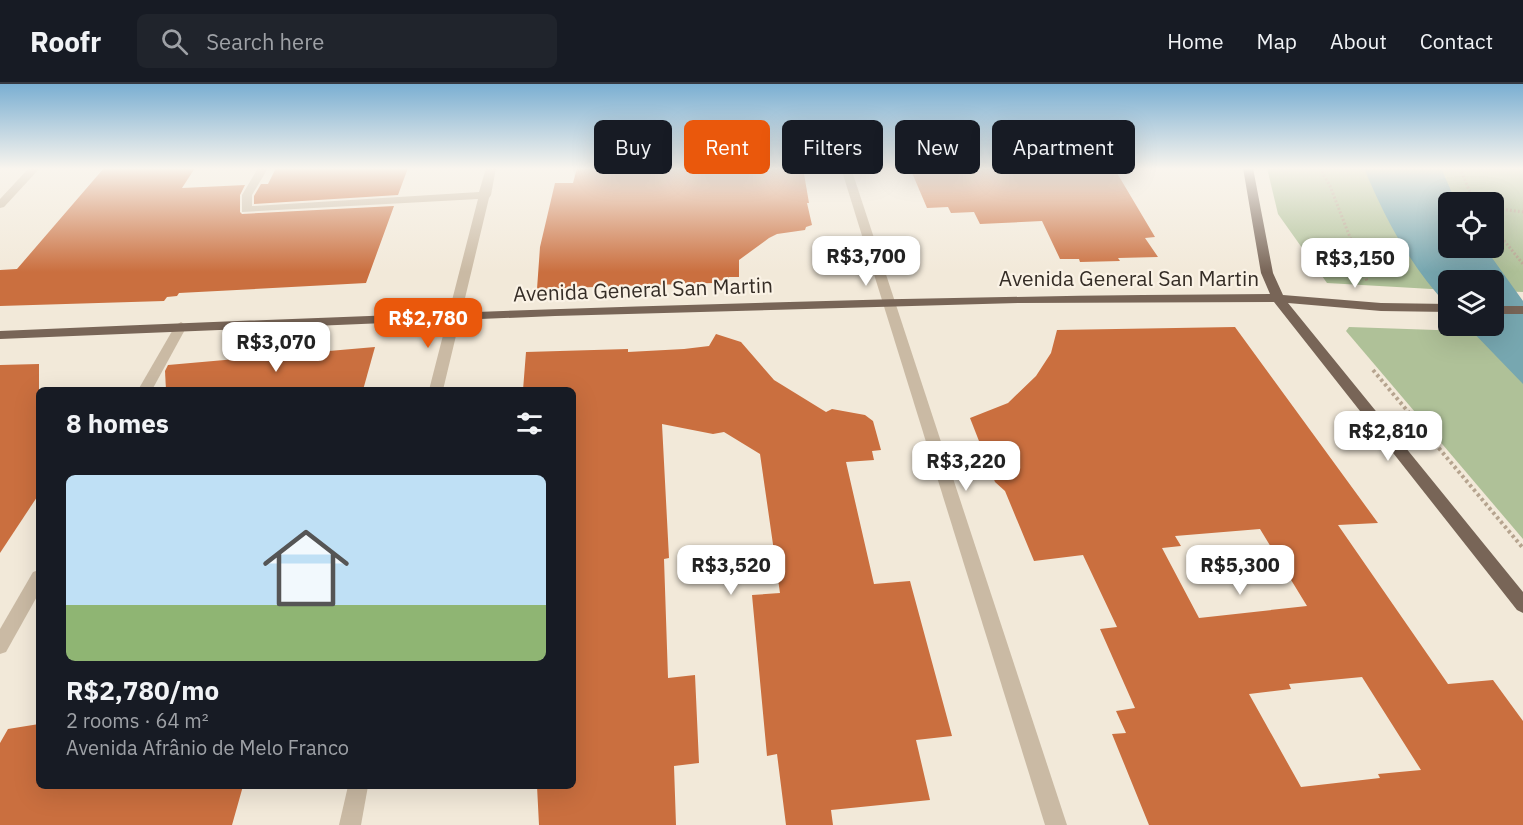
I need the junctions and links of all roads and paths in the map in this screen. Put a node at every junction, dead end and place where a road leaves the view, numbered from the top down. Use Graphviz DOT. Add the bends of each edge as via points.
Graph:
graph roads {
  1 [pos="246,203"];
  2 [pos="365,203"];
  3 [pos="484,203"];
  4 [pos="857,203"];
  5 [pos="1254,203"];
  6 [pos="1337,203"];
  7 [pos="1504,209"];
  8 [pos="1523,212"];
  9 [pos="1504,240"];
  10 [pos="1523,264"];
  11 [pos="1278,298"];
  12 [pos="887,302"];
  13 [pos="1381,307"];
  14 [pos="1438,308"];
  15 [pos="1504,310"];
  16 [pos="1523,310"];
  17 [pos="454,316"];
  18 [pos="182,326"];
  19 [pos="0,335"];
  20 [pos="1371,368"];
  21 [pos="147,387"];
  22 [pos="437,387"];
  23 [pos="1523,549"];
  24 [pos="36,582"];
  25 [pos="1523,605"];
  26 [pos="0,646"];
  27 [pos="357,789"];
  28 [pos="350,825"];
  29 [pos="1056,825"];
  1 -- 2 [label="street" via="246,210"];
  3 -- 17 [label="street"];
  4 -- 12 [label="street"];
  5 -- 11 [label="main road" via="1267,273"];
  6 -- 13 [label="path"];
  7 -- 8 [label="path"];
  9 -- 10 [label="path"];
  11 -- 12 [label="main road, Avenida General San Martin"];
  11 -- 13 [label="main road, Avenida General San Martin"];
  11 -- 25 [label="main road"];
  12 -- 17 [label="main road, Avenida General San Martin"];
  12 -- 29 [label="street"];
  13 -- 14 [label="main road, Avenida General San Martin"];
  15 -- 16 [label="main road"];
  17 -- 18 [label="main road, Avenida General San Martin"];
  17 -- 22 [label="street"];
  18 -- 19 [label="main road, Avenida General San Martin"];
  18 -- 21 [label="street"];
  20 -- 23 [label="path"];
  24 -- 26 [label="street"];
  27 -- 28 [label="street"];
}
